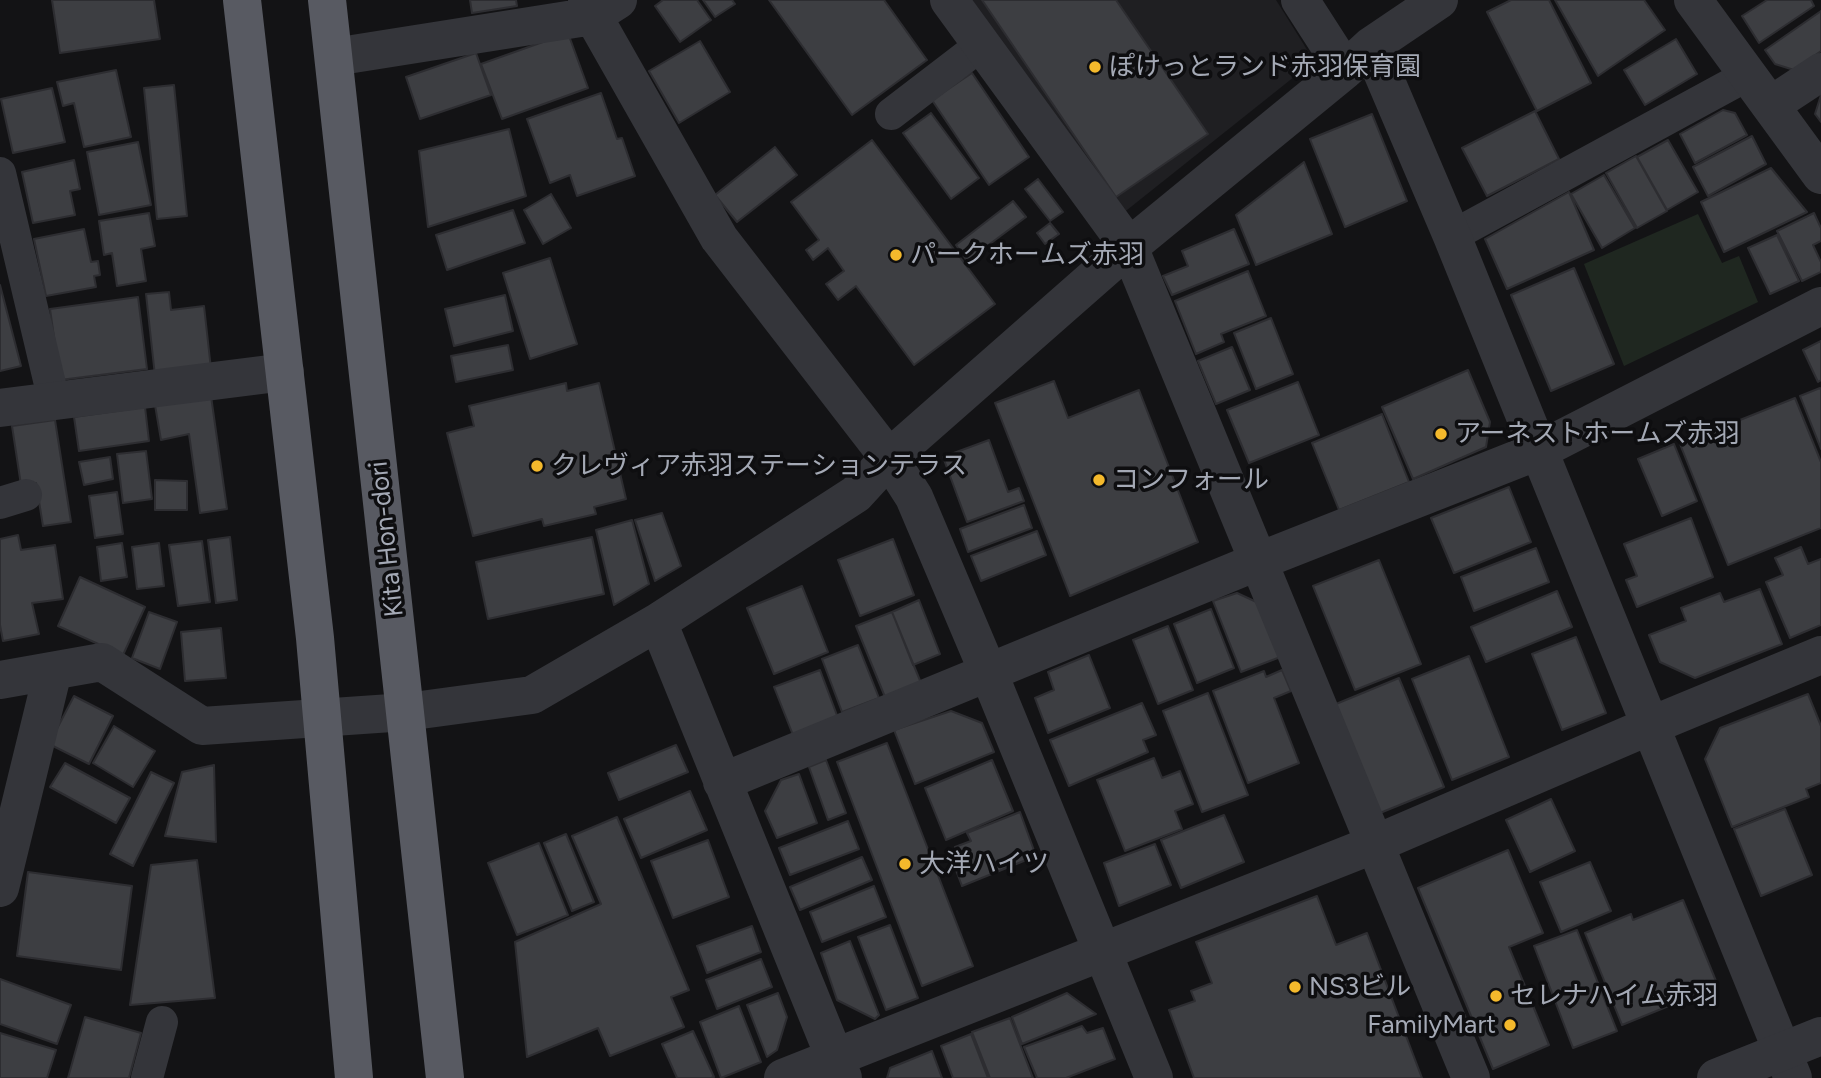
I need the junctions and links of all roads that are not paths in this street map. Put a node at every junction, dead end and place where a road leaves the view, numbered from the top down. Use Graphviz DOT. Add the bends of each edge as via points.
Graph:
graph roads {
  1 [pos="242,0"];
  2 [pos="327,0"];
  3 [pos="949,0"];
  4 [pos="1300,0"];
  5 [pos="1439,0"];
  6 [pos="1693,0"];
  7 [pos="599,5"];
  8 [pos="981,45"];
  9 [pos="334,57"];
  10 [pos="1358,58"];
  11 [pos="1821,72"];
  12 [pos="1748,75"];
  13 [pos="1771,104"];
  14 [pos="891,114"];
  15 [pos="0,173"];
  16 [pos="1821,175"];
  17 [pos="1452,236"];
  18 [pos="1129,247"];
  19 [pos="1821,306"];
  20 [pos="285,372"];
  21 [pos="54,401"];
  22 [pos="0,408"];
  23 [pos="1538,451"];
  24 [pos="889,458"];
  25 [pos="1259,561"];
  26 [pos="657,622"];
  27 [pos="1821,655"];
  28 [pos="53,671"];
  29 [pos="989,674"];
  30 [pos="1,677"];
  31 [pos="406,712"];
  32 [pos="322,718"];
  33 [pos="1652,725"];
  34 [pos="722,782"];
  35 [pos="1375,844"];
  36 [pos="0,885"];
  37 [pos="1101,951"];
  38 [pos="162,1022"];
  39 [pos="1821,1036"];
  40 [pos="1788,1065"];
  41 [pos="839,1068"];
  42 [pos="147,1078"];
  43 [pos="354,1078"];
  44 [pos="445,1078"];
  45 [pos="783,1078"];
  46 [pos="1154,1078"];
  47 [pos="1471,1078"];
  48 [pos="1716,1078"];
  1 -- 20 [label="highway"];
  2 -- 9 [label="highway, Kita Hon-dori"];
  3 -- 8 [label="street"];
  4 -- 10 [label="street"];
  5 -- 10 [label="street"];
  6 -- 12 [label="street"];
  7 -- 9 [label="street"];
  7 -- 24 [label="street" via="719,238"];
  8 -- 14 [label="lane"];
  8 -- 18 [label="street"];
  9 -- 31 [label="highway, Kita Hon-dori"];
  10 -- 17 [label="street"];
  10 -- 18 [label="street"];
  11 -- 13 [label="street"];
  12 -- 13 [label="street"];
  12 -- 17 [label="lane"];
  13 -- 16 [label="street"];
  15 -- 21 [label="lane"];
  17 -- 23 [label="street"];
  18 -- 24 [label="street"];
  18 -- 25 [label="street"];
  19 -- 23 [label="street"];
  20 -- 21 [label="street"];
  20 -- 32 [label="highway"];
  21 -- 22 [label="street"];
  23 -- 25 [label="street"];
  23 -- 33 [label="street"];
  24 -- 26 [label="street" via="856,494"];
  24 -- 29 [label="street" via="914,497"];
  25 -- 29 [label="street"];
  25 -- 35 [label="street"];
  26 -- 31 [label="street" via="532,695"];
  26 -- 34 [label="street"];
  27 -- 33 [label="street"];
  28 -- 30 [label="street"];
  28 -- 32 [label="street" via="102,662 202,726"];
  28 -- 36 [label="street"];
  29 -- 34 [label="street"];
  29 -- 37 [label="street"];
  31 -- 32 [label="street"];
  31 -- 44 [label="highway, Kita Hon-dori"];
  32 -- 43 [label="highway"];
  33 -- 35 [label="street"];
  33 -- 40 [label="street"];
  34 -- 41 [label="street"];
  35 -- 37 [label="street"];
  35 -- 47 [label="street"];
  37 -- 41 [label="street"];
  37 -- 46 [label="street"];
  38 -- 42 [label="lane"];
  39 -- 40 [label="street"];
  40 -- 48 [label="street"];
  41 -- 45 [label="street"];
}
